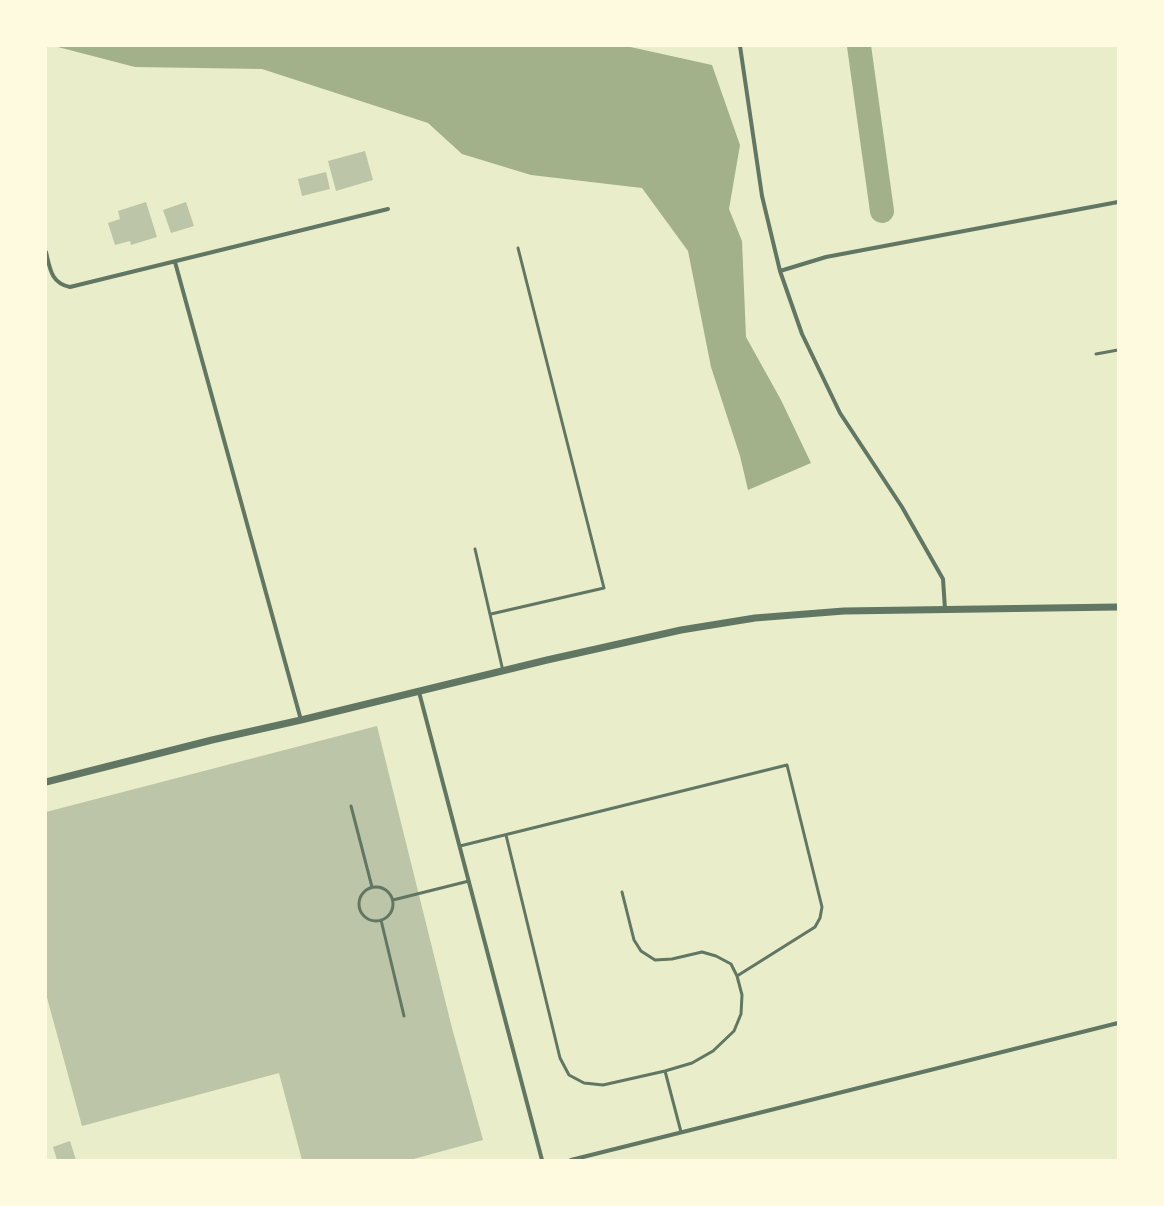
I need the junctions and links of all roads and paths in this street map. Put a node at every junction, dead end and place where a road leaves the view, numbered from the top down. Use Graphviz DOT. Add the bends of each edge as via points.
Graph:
graph roads {
  1 [pos="740,46"];
  2 [pos="1118,202"];
  3 [pos="388,209"];
  4 [pos="518,248"];
  5 [pos="46,252"];
  6 [pos="175,262"];
  7 [pos="780,271"];
  8 [pos="1118,350"];
  9 [pos="1096,354"];
  10 [pos="475,549"];
  11 [pos="1118,607"];
  12 [pos="945,609"];
  13 [pos="491,614"];
  14 [pos="503,671"];
  15 [pos="419,692"];
  16 [pos="301,720"];
  17 [pos="46,782"];
  18 [pos="351,806"];
  19 [pos="506,835"];
  20 [pos="460,846"];
  21 [pos="469,881"];
  22 [pos="372,887"];
  23 [pos="622,892"];
  24 [pos="393,900"];
  25 [pos="381,920"];
  26 [pos="737,976"];
  27 [pos="404,1016"];
  28 [pos="1118,1023"];
  29 [pos="665,1071"];
  30 [pos="681,1132"];
  31 [pos="542,1160"];
  32 [pos="571,1160"];
  1 -- 7 [label="street" via="762,196"];
  2 -- 7 [label="street" via="826,257"];
  3 -- 6 [label="street"];
  4 -- 13 [label="lane" via="604,588"];
  5 -- 6 [label="street" via="54,279 70,287"];
  6 -- 16 [label="street"];
  7 -- 12 [label="street" via="802,334 840,413 902,506 943,579"];
  8 -- 9 [label="lane"];
  10 -- 13 [label="lane"];
  11 -- 12 [label="street"];
  12 -- 14 [label="street" via="844,611 755,618 681,630"];
  13 -- 14 [label="lane"];
  14 -- 15 [label="street"];
  15 -- 16 [label="street"];
  15 -- 20 [label="street"];
  16 -- 17 [label="street"];
  18 -- 22 [label="lane"];
  19 -- 20 [label="lane"];
  19 -- 26 [label="lane" via="787,765 822,907 820,918 815,927"];
  19 -- 29 [label="lane" via="560,1058 569,1075 584,1083 603,1084"];
  20 -- 21 [label="street"];
  21 -- 24 [label="lane"];
  21 -- 31 [label="street"];
  22 -- 24 [label="lane" via="384,889"];
  22 -- 25 [label="lane" via="361,894 358,906 364,916 373,921"];
  23 -- 26 [label="lane" via="634,940 641,951 655,960 702,952 731,964"];
  24 -- 25 [label="lane" via="390,914"];
  25 -- 27 [label="lane"];
  26 -- 29 [label="lane" via="742,995 742,1008 734,1031 713,1051 692,1062"];
  28 -- 30 [label="street"];
  29 -- 30 [label="lane"];
  30 -- 32 [label="street"];
}
